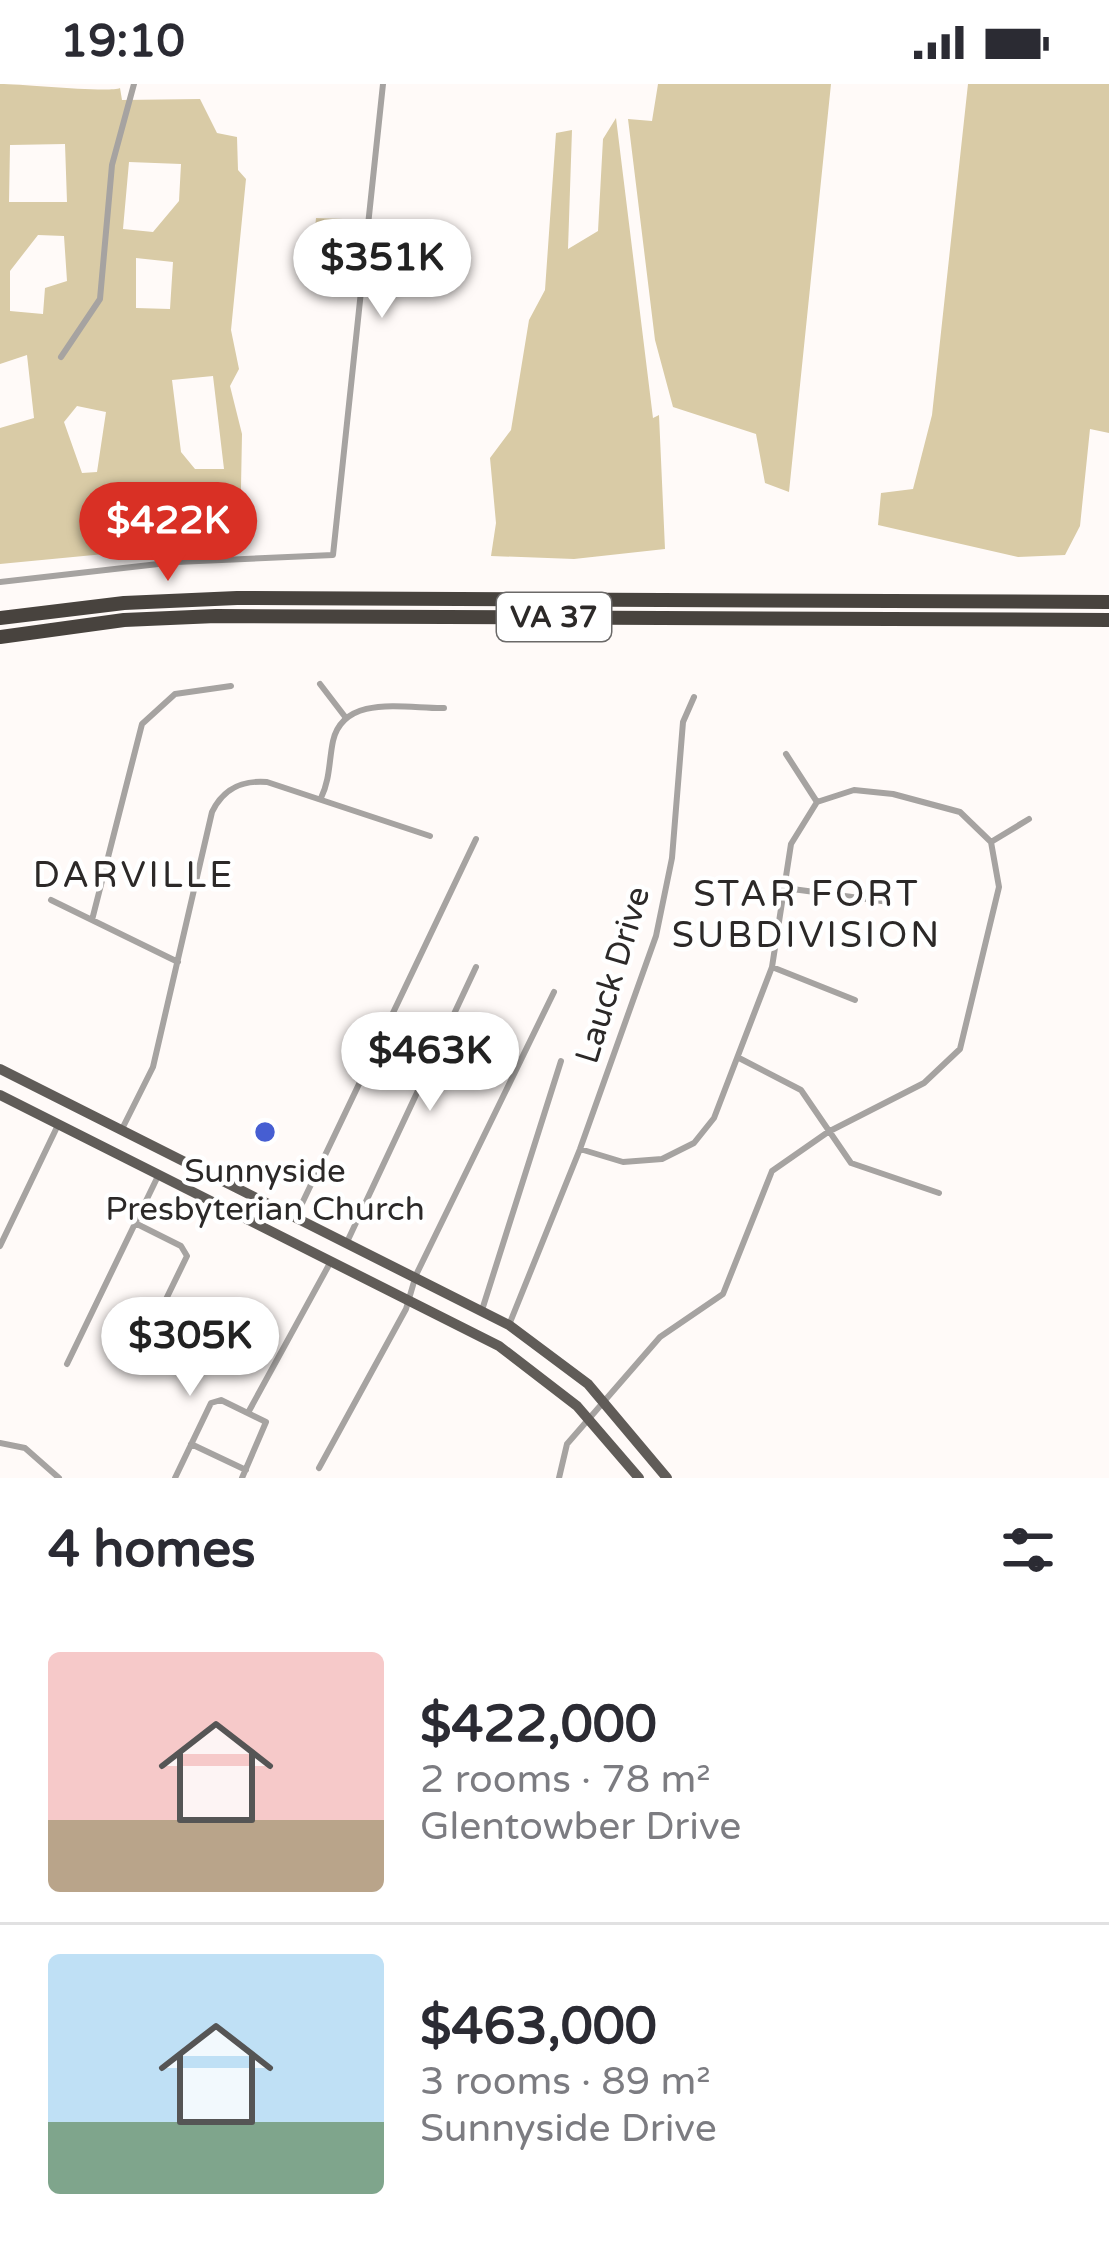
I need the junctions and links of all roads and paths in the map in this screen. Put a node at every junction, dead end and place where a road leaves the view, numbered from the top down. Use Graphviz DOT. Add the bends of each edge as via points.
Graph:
graph roads {
  1 [pos="134,84"];
  2 [pos="383,84"];
  3 [pos="61,357"];
  4 [pos="0,582"];
  5 [pos="1109,602"];
  6 [pos="0,618"];
  7 [pos="1109,620"];
  8 [pos="0,637"];
  9 [pos="320,684"];
  10 [pos="230,686"];
  11 [pos="694,698"];
  12 [pos="444,708"];
  13 [pos="346,718"];
  14 [pos="786,754"];
  15 [pos="321,798"];
  16 [pos="817,802"];
  17 [pos="1029,820"];
  18 [pos="430,836"];
  19 [pos="476,839"];
  20 [pos="992,842"];
  21 [pos="785,888"];
  22 [pos="51,900"];
  23 [pos="889,902"];
  24 [pos="92,920"];
  25 [pos="178,962"];
  26 [pos="772,967"];
  27 [pos="476,968"];
  28 [pos="554,992"];
  29 [pos="854,1000"];
  30 [pos="739,1058"];
  31 [pos="562,1060"];
  32 [pos="0,1070"];
  33 [pos="0,1095"];
  34 [pos="58,1124"];
  35 [pos="121,1130"];
  36 [pos="828,1132"];
  37 [pos="580,1149"];
  38 [pos="159,1174"];
  39 [pos="243,1190"];
  40 [pos="938,1193"];
  41 [pos="232,1210"];
  42 [pos="296,1216"];
  43 [pos="135,1223"];
  44 [pos="347,1242"];
  45 [pos="0,1246"];
  46 [pos="331,1259"];
  47 [pos="416,1276"];
  48 [pos="409,1299"];
  49 [pos="482,1310"];
  50 [pos="509,1325"];
  51 [pos="67,1364"];
  52 [pos="134,1366"];
  53 [pos="606,1402"];
  54 [pos="249,1411"];
  55 [pos="590,1419"];
  56 [pos="0,1443"];
  57 [pos="191,1444"];
  58 [pos="319,1468"];
  59 [pos="244,1474"];
  60 [pos="58,1478"];
  61 [pos="175,1478"];
  62 [pos="560,1478"];
  63 [pos="639,1478"];
  64 [pos="667,1478"];
  1 -- 3 [label="street" via="112,166 100,298"];
  2 -- 4 [label="street" via="333,555"];
  5 -- 6 [label="highway, VA 37" via="238,598"];
  7 -- 8 [label="highway, VA 37" via="216,616"];
  9 -- 13 [label="street"];
  10 -- 24 [label="street" via="175,694 142,724"];
  11 -- 37 [label="street, Lauck Drive" via="683,722 659,926"];
  12 -- 13 [label="street" via="368,708"];
  13 -- 15 [label="street"];
  14 -- 16 [label="street"];
  15 -- 18 [label="street"];
  15 -- 25 [label="street" via="258,781 221,796"];
  16 -- 20 [label="street" via="854,790 893,794 960,812"];
  16 -- 21 [label="street" via="795,832"];
  17 -- 20 [label="street"];
  19 -- 42 [label="street"];
  20 -- 36 [label="street" via="999,887 960,1049 924,1083"];
  21 -- 23 [label="street"];
  21 -- 26 [label="street"];
  22 -- 24 [label="street"];
  24 -- 25 [label="street"];
  25 -- 35 [label="street" via="153,1066"];
  26 -- 29 [label="street"];
  26 -- 30 [label="street"];
  27 -- 44 [label="street"];
  28 -- 47 [label="street"];
  30 -- 36 [label="street" via="793,1082"];
  30 -- 37 [label="street" via="714,1118 685,1149 636,1162"];
  31 -- 49 [label="street"];
  32 -- 35 [label="main road"];
  33 -- 34 [label="main road"];
  34 -- 38 [label="main road"];
  34 -- 45 [label="street"];
  35 -- 39 [label="main road"];
  36 -- 40 [label="street" via="851,1162"];
  36 -- 53 [label="street" via="780,1162 764,1183 724,1294 660,1337"];
  37 -- 50 [label="street, Lauck Drive"];
  38 -- 41 [label="main road"];
  38 -- 43 [label="street"];
  39 -- 41 [label="main road"];
  39 -- 42 [label="main road"];
  41 -- 46 [label="main road"];
  42 -- 44 [label="main road"];
  43 -- 51 [label="street"];
  43 -- 52 [label="street" via="187,1256"];
  44 -- 47 [label="main road"];
  46 -- 48 [label="main road"];
  46 -- 54 [label="street"];
  47 -- 48 [label="street"];
  47 -- 49 [label="main road"];
  48 -- 55 [label="main road" via="516,1357"];
  48 -- 58 [label="street"];
  49 -- 50 [label="main road"];
  50 -- 53 [label="main road"];
  53 -- 55 [label="street"];
  53 -- 64 [label="main road"];
  54 -- 57 [label="street" via="217,1400"];
  54 -- 59 [label="street" via="266,1428"];
  55 -- 62 [label="street" via="567,1444"];
  55 -- 63 [label="main road"];
  56 -- 60 [label="street" via="26,1448"];
  57 -- 59 [label="street"];
  57 -- 61 [label="street"];
}
